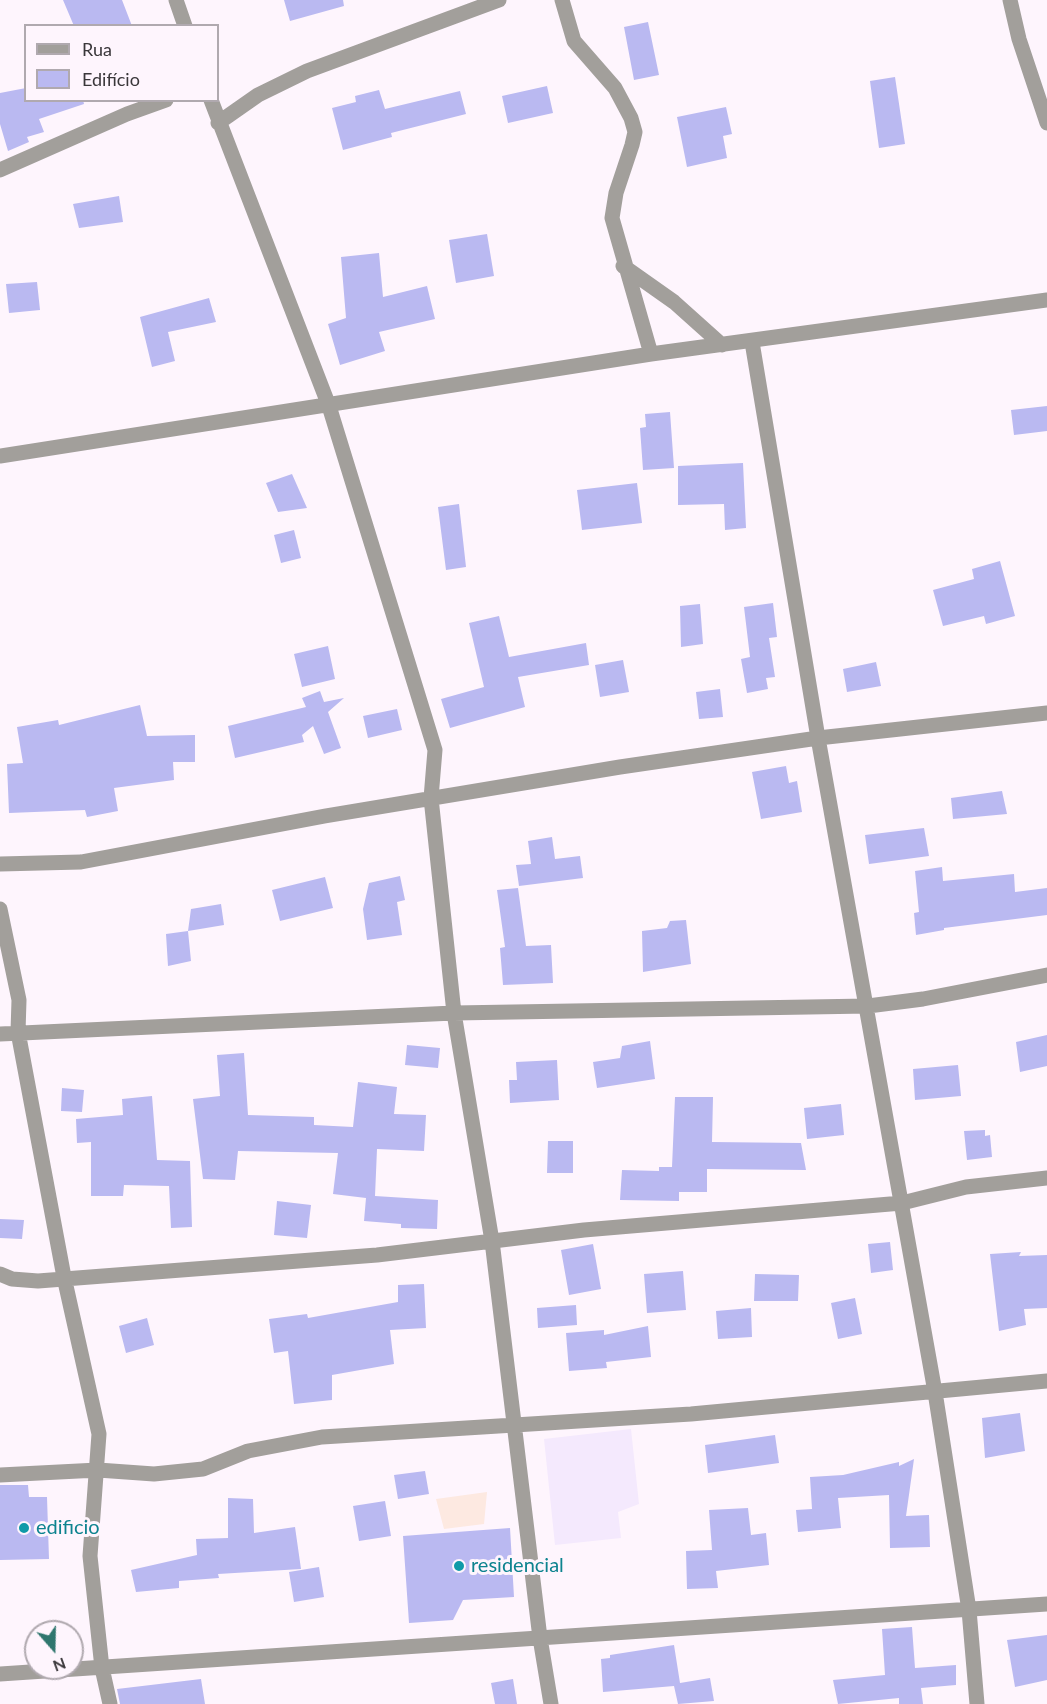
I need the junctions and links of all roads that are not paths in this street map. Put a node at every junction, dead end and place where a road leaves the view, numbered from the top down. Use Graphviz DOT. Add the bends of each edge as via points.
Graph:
graph roads {
  1 [pos="176,0"];
  2 [pos="499,0"];
  3 [pos="562,0"];
  4 [pos="1010,0"];
  5 [pos="184,24"];
  6 [pos="160,102"];
  7 [pos="212,102"];
  8 [pos="218,123"];
  9 [pos="1047,123"];
  10 [pos="0,170"];
  11 [pos="623,266"];
  12 [pos="1047,300"];
  13 [pos="752,342"];
  14 [pos="722,345"];
  15 [pos="651,354"];
  16 [pos="329,406"];
  17 [pos="0,456"];
  18 [pos="1047,713"];
  19 [pos="818,738"];
  20 [pos="431,798"];
  21 [pos="0,864"];
  22 [pos="0,909"];
  23 [pos="1047,975"];
  24 [pos="868,1006"];
  25 [pos="454,1013"];
  26 [pos="18,1032"];
  27 [pos="0,1034"];
  28 [pos="1047,1178"];
  29 [pos="902,1203"];
  30 [pos="492,1241"];
  31 [pos="0,1274"];
  32 [pos="64,1277"];
  33 [pos="1047,1381"];
  34 [pos="935,1392"];
  35 [pos="515,1423"];
  36 [pos="98,1470"];
  37 [pos="0,1475"];
  38 [pos="1047,1604"];
  39 [pos="969,1610"];
  40 [pos="540,1638"];
  41 [pos="102,1668"];
  42 [pos="0,1674"];
  43 [pos="110,1704"];
  44 [pos="551,1704"];
  45 [pos="977,1704"];
  1 -- 5 [label="street"];
  2 -- 8 [label="street" via="307,71 258,95"];
  3 -- 11 [label="street" via="574,41 615,88 635,132 612,206"];
  4 -- 9 [label="street"];
  6 -- 10 [label="street"];
  7 -- 8 [label="street"];
  8 -- 16 [label="street"];
  11 -- 14 [label="street" via="674,302"];
  11 -- 15 [label="street"];
  12 -- 13 [label="street"];
  13 -- 14 [label="street"];
  13 -- 19 [label="street"];
  14 -- 15 [label="street"];
  15 -- 16 [label="street"];
  16 -- 17 [label="street"];
  16 -- 20 [label="street" via="435,750"];
  18 -- 19 [label="street"];
  19 -- 20 [label="street"];
  19 -- 24 [label="street"];
  20 -- 21 [label="street" via="81,862"];
  20 -- 25 [label="street"];
  22 -- 26 [label="street" via="19,1000"];
  23 -- 24 [label="street"];
  24 -- 25 [label="street"];
  24 -- 29 [label="street"];
  25 -- 26 [label="street"];
  25 -- 30 [label="street"];
  26 -- 27 [label="street"];
  26 -- 32 [label="street"];
  28 -- 29 [label="street" via="966,1188"];
  29 -- 30 [label="street"];
  29 -- 34 [label="street"];
  30 -- 32 [label="street" via="378,1255"];
  30 -- 35 [label="street"];
  31 -- 32 [label="street" via="38,1281"];
  32 -- 36 [label="street" via="99,1434"];
  33 -- 34 [label="street"];
  34 -- 35 [label="street" via="691,1414"];
  34 -- 39 [label="street"];
  35 -- 36 [label="street" via="322,1437 248,1451 203,1469 154,1474"];
  35 -- 40 [label="street"];
  36 -- 37 [label="street"];
  36 -- 41 [label="street" via="90,1556"];
  38 -- 39 [label="street"];
  39 -- 40 [label="street"];
  39 -- 45 [label="street"];
  40 -- 41 [label="street"];
  40 -- 44 [label="street"];
  41 -- 42 [label="street"];
  41 -- 43 [label="street"];
}
